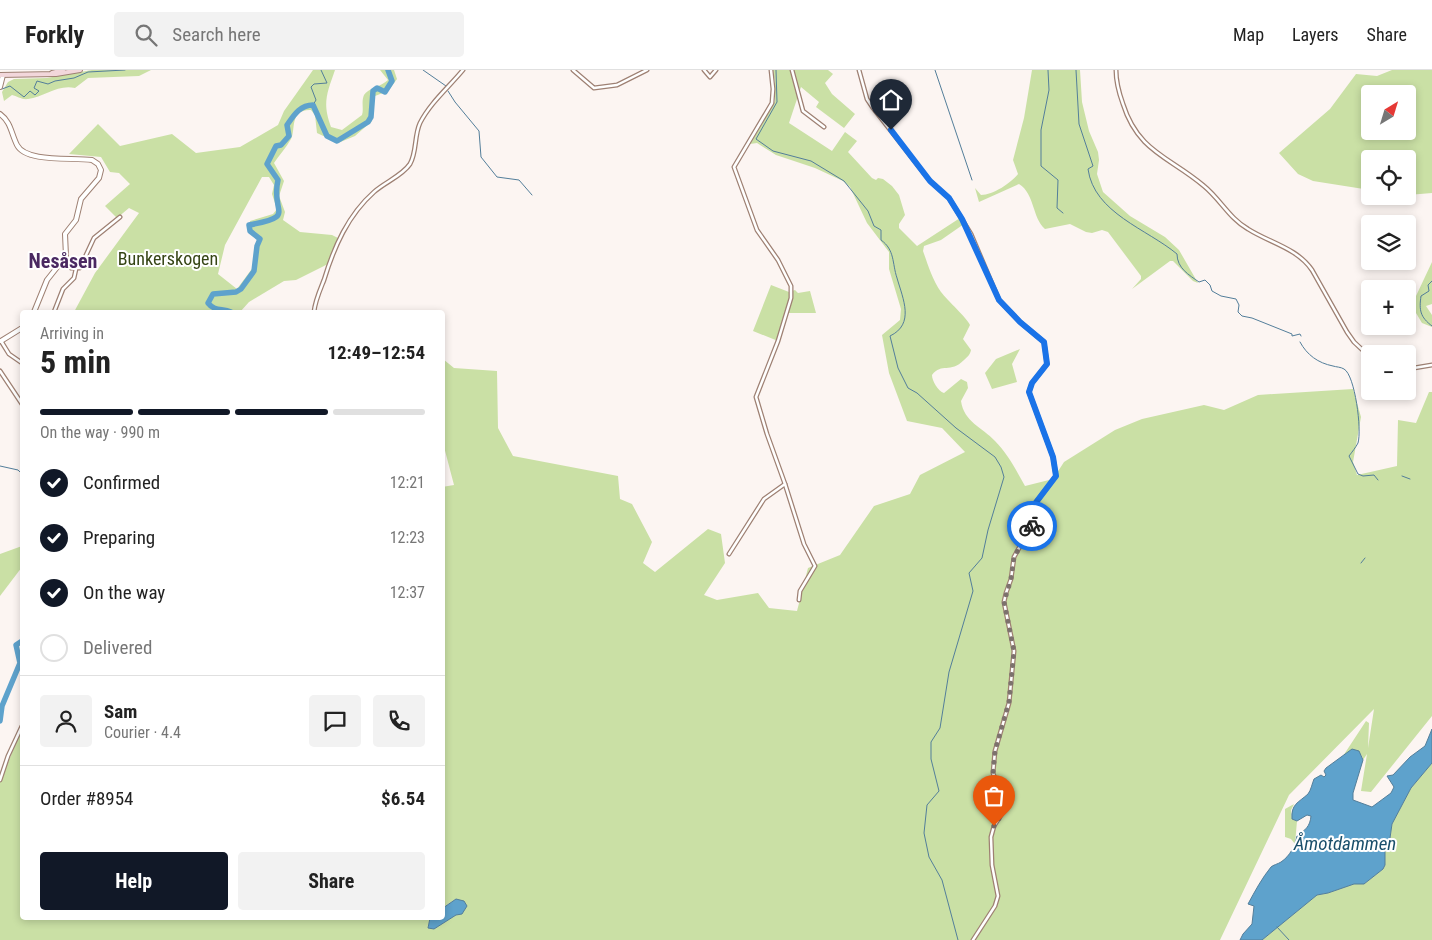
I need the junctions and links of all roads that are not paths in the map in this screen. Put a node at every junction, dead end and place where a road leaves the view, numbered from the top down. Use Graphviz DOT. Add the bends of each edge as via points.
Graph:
graph roads {
  1 [pos="63,70"];
  2 [pos="80,70"];
  3 [pos="463,70"];
  4 [pos="573,70"];
  5 [pos="647,70"];
  6 [pos="704,70"];
  7 [pos="716,70"];
  8 [pos="770,70"];
  9 [pos="792,70"];
  10 [pos="859,70"];
  11 [pos="1116,70"];
  12 [pos="48,74"];
  13 [pos="2,75"];
  14 [pos="0,87"];
  15 [pos="0,114"];
  16 [pos="824,128"];
  17 [pos="120,217"];
  18 [pos="63,262"];
  19 [pos="76,269"];
  20 [pos="35,310"];
  21 [pos="55,310"];
  22 [pos="315,310"];
  23 [pos="20,329"];
  24 [pos="1,341"];
  25 [pos="1361,349"];
  26 [pos="20,362"];
  27 [pos="1432,365"];
  28 [pos="1416,368"];
  29 [pos="0,370"];
  30 [pos="20,401"];
  31 [pos="785,484"];
  32 [pos="729,554"];
  33 [pos="799,600"];
  34 [pos="20,730"];
  35 [pos="0,780"];
  36 [pos="973,940"];
  1 -- 12 [label="main road"];
  2 -- 12 [label="main road"];
  3 -- 22 [label="street" via="420,122 411,162 375,191 350,220 329,262"];
  4 -- 5 [label="street" via="595,88 617,85"];
  6 -- 7 [label="street" via="710,77"];
  8 -- 31 [label="street" via="772,103 734,167 757,230 791,286 787,313 756,402"];
  9 -- 16 [label="street" via="802,111"];
  10 -- 36 [label="street" via="872,108 930,181 949,198 999,300 1044,342 1047,364 1029,392 1055,464 1056,476 1034,505 1033,523 1014,557 1004,602 1014,651 1009,702 995,751 993,773 1008,799 991,837 998,896 996,906"];
  11 -- 25 [label="street" via="1125,112 1141,139 1154,152 1205,186 1243,226 1304,259"];
  12 -- 13 [label="main road"];
  13 -- 14 [label="street"];
  15 -- 18 [label="street" via="26,154 92,160 100,166 100,177 80,199 76,220 66,234 67,253"];
  17 -- 19 [label="street" via="96,236 81,267"];
  18 -- 19 [label="street"];
  18 -- 20 [label="street" via="47,280"];
  19 -- 21 [label="street"];
  23 -- 24 [label="street"];
  24 -- 26 [label="street" via="9,354"];
  27 -- 28 [label="street"];
  29 -- 30 [label="street"];
  31 -- 32 [label="street" via="764,499"];
  31 -- 33 [label="street" via="804,544 815,566 800,591"];
  34 -- 35 [label="street"];
}
